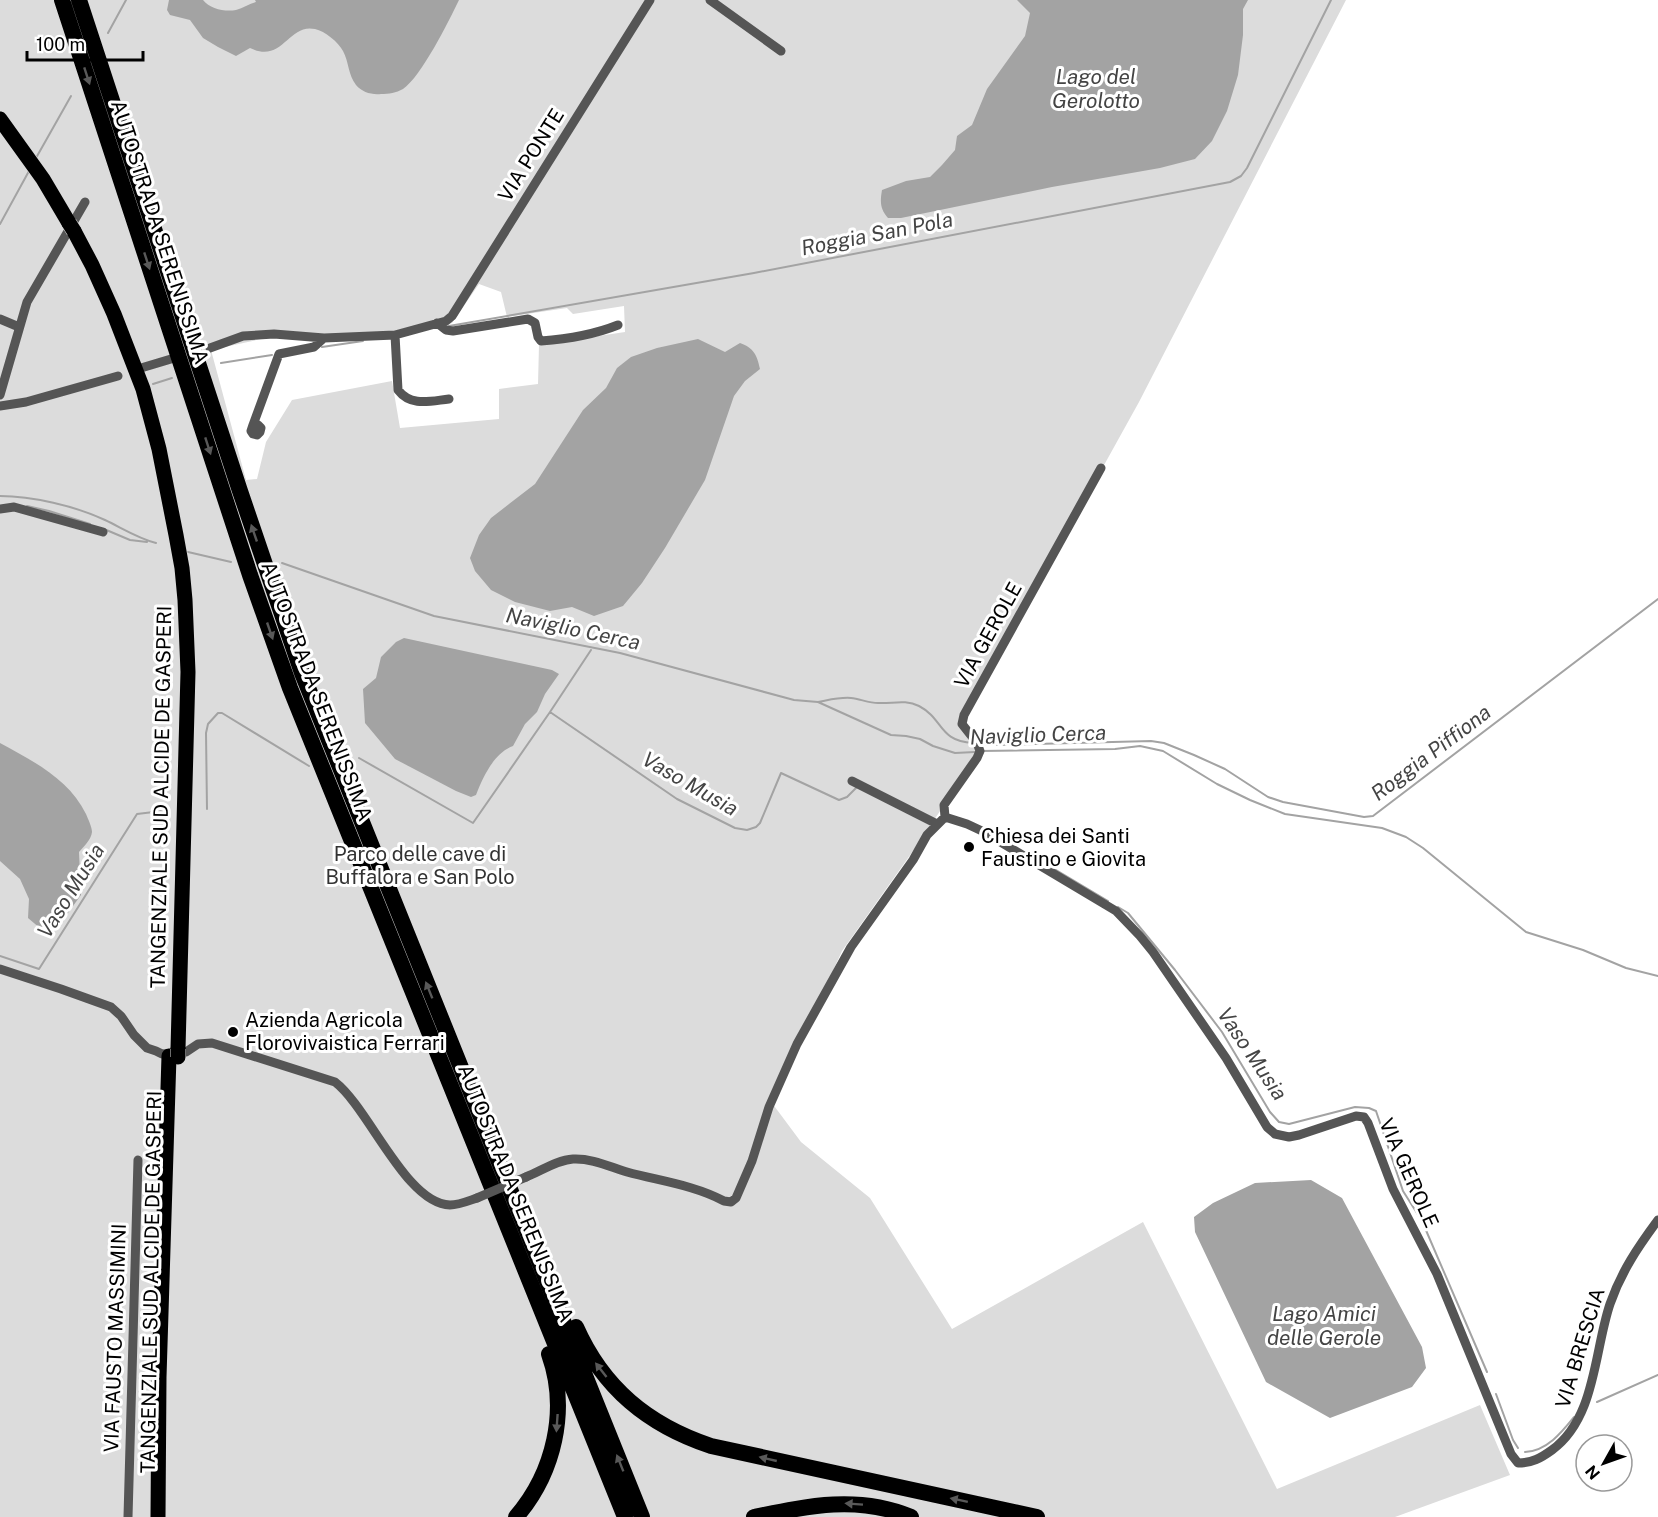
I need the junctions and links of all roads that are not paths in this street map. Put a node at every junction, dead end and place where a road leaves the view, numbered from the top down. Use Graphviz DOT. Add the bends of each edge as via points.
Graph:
graph roads {
  1 [pos="62,0"];
  2 [pos="80,0"];
  3 [pos="650,0"];
  4 [pos="710,0"];
  5 [pos="781,51"];
  6 [pos="0,118"];
  7 [pos="0,135"];
  8 [pos="18,152"];
  9 [pos="85,202"];
  10 [pos="0,319"];
  11 [pos="437,323"];
  12 [pos="618,325"];
  13 [pos="19,327"];
  14 [pos="395,335"];
  15 [pos="324,338"];
  16 [pos="210,348"];
  17 [pos="171,359"];
  18 [pos="141,368"];
  19 [pos="118,376"];
  20 [pos="0,395"];
  21 [pos="449,399"];
  22 [pos="0,406"];
  23 [pos="253,425"];
  24 [pos="1101,468"];
  25 [pos="0,509"];
  26 [pos="103,532"];
  27 [pos="852,781"];
  28 [pos="941,821"];
  29 [pos="0,969"];
  30 [pos="174,1053"];
  31 [pos="138,1160"];
  32 [pos="1658,1220"];
  33 [pos="514,1223"];
  34 [pos="1518,1463"];
  35 [pos="128,1517"];
  36 [pos="158,1517"];
  37 [pos="167,1517"];
  38 [pos="516,1517"];
  39 [pos="625,1517"];
  40 [pos="642,1517"];
  41 [pos="753,1517"];
  42 [pos="911,1517"];
  43 [pos="1037,1517"];
  1 -- 33 [label="highway, AUTOSTRADA SERENISSIMA, one-way" via="290,688"];
  33 -- 2 [label="highway, AUTOSTRADA SERENISSIMA, one-way" via="302,673"];
  3 -- 11 [label="street, VIA PONTE" via="452,316"];
  4 -- 5 [label="street"];
  6 -- 8 [label="highway, TANGENZIALE SUD ALCIDE DE GASPERI"];
  7 -- 8 [label="highway, TANGENZIALE SUD ALCIDE DE GASPERI"];
  8 -- 30 [label="highway, TANGENZIALE SUD ALCIDE DE GASPERI" via="92,265 114,314 150,414 177,535 188,672"];
  9 -- 13 [label="street" via="27,302"];
  10 -- 13 [label="street"];
  11 -- 12 [label="street, VIA PONTE" via="453,331 528,319 535,323 541,341 576,338"];
  11 -- 14 [label="street, VIA PONTE"];
  13 -- 20 [label="street"];
  14 -- 15 [label="street, VIA PONTE"];
  14 -- 21 [label="street" via="398,390 418,402"];
  15 -- 16 [label="street, VIA PONTE" via="243,336"];
  15 -- 23 [label="street, VIA PONTE" via="314,347 279,354"];
  17 -- 18 [label="street"];
  19 -- 22 [label="street"];
  24 -- 28 [label="street, VIA GEROLE" via="964,715 962,724 980,751 944,805"];
  25 -- 26 [label="street" via="14,507"];
  27 -- 28 [label="street"];
  28 -- 29 [label="street, bridge" via="927,835 851,947 797,1044 769,1107 739,1194 731,1202 674,1182 572,1159 477,1198 448,1205 432,1199 412,1183 352,1099 335,1082 212,1043 198,1044 186,1052 162,1054 147,1048 111,1007"];
  28 -- 34 [label="street, VIA GEROLE" via="967,824 982,831 1116,911 1153,952 1275,1134 1289,1137 1356,1116 1364,1117"];
  30 -- 36 [label="highway, TANGENZIALE SUD ALCIDE DE GASPERI" via="159,1377"];
  30 -- 37 [label="highway, TANGENZIALE SUD ALCIDE DE GASPERI"];
  31 -- 35 [label="street, VIA FAUSTO MASSIMINI"];
  32 -- 34 [label="street, VIA BRESCIA" via="1623,1272 1602,1330 1586,1401 1575,1425 1563,1442 1546,1454 1530,1463"];
  33 -- 38 [label="highway, one-way" via="520,1275 551,1360 558,1407 552,1455"];
  33 -- 39 [label="highway, AUTOSTRADA SERENISSIMA"];
  40 -- 33 [label="highway, AUTOSTRADA SERENISSIMA, one-way"];
  43 -- 33 [label="highway, one-way" via="711,1446 666,1428 630,1402 596,1364 553,1271"];
  42 -- 41 [label="highway, one-way" via="894,1510 838,1503"];
}
